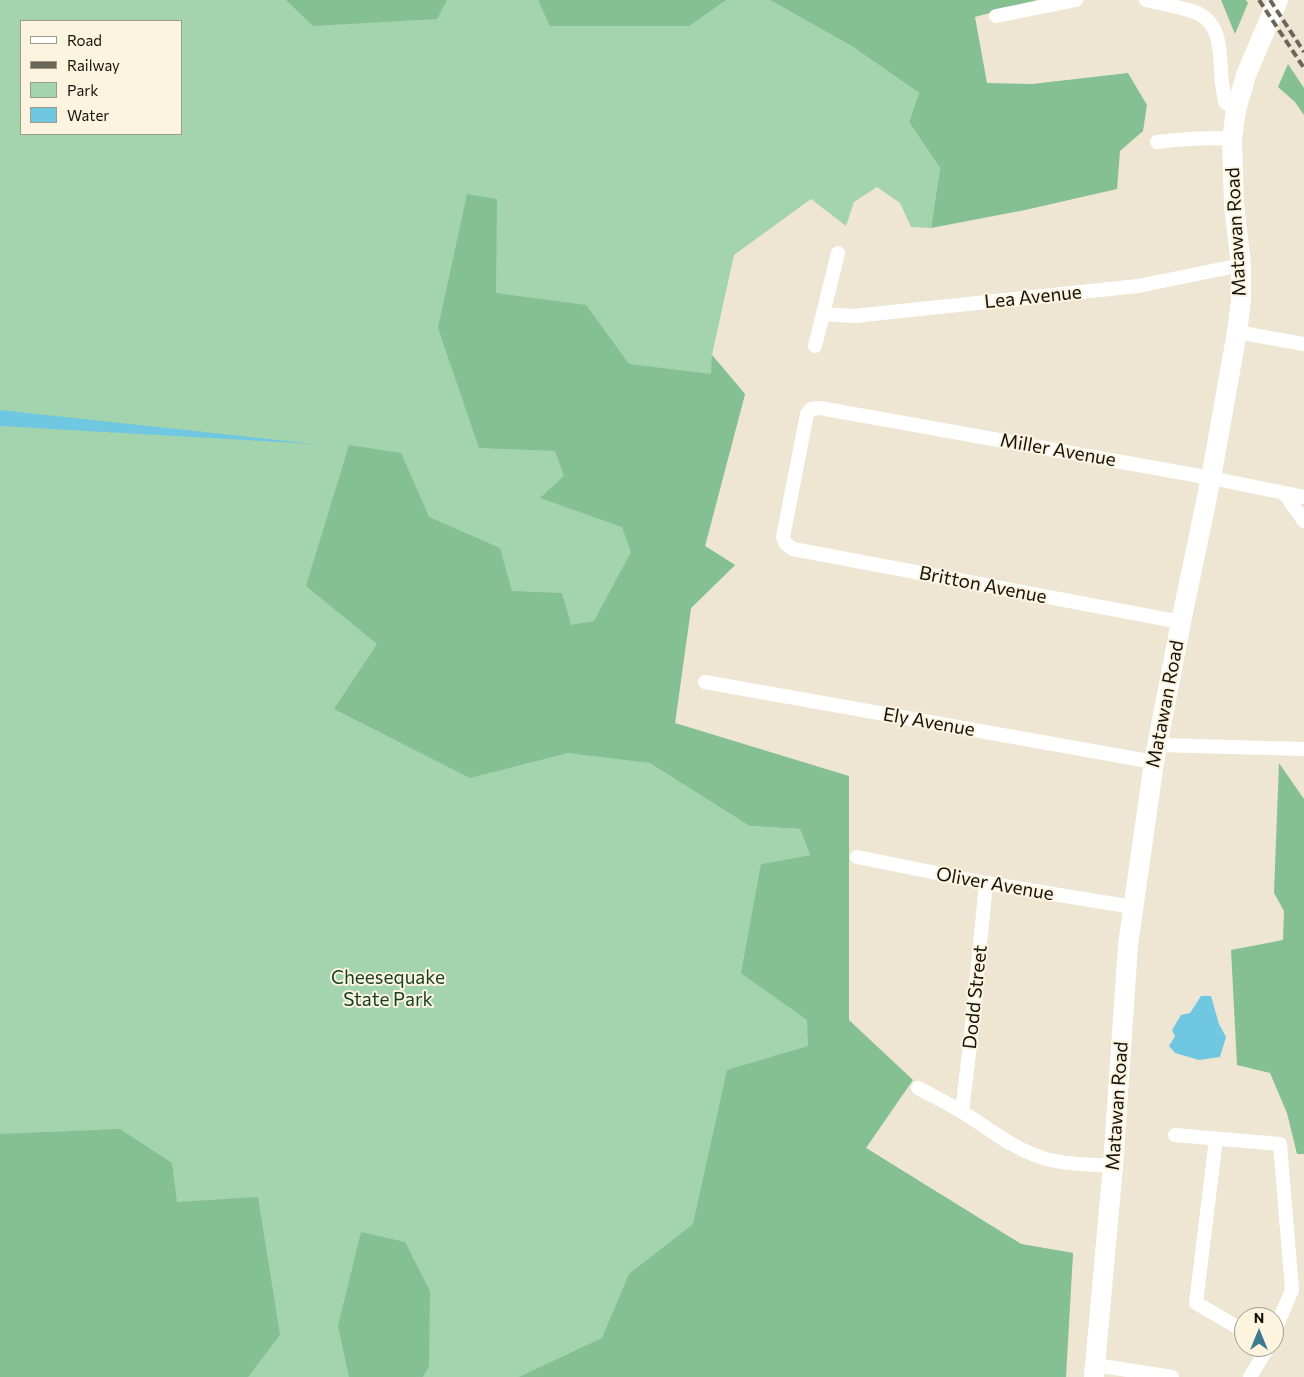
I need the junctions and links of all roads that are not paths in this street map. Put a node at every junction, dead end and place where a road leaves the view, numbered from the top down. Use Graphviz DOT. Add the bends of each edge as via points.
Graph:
graph roads {
  1 [pos="1076,0"];
  2 [pos="1146,0"];
  3 [pos="1278,0"];
  4 [pos="996,16"];
  5 [pos="1236,110"];
  6 [pos="1232,139"];
  7 [pos="1157,142"];
  8 [pos="838,253"];
  9 [pos="1241,265"];
  10 [pos="823,314"];
  11 [pos="1237,332"];
  12 [pos="1304,344"];
  13 [pos="815,346"];
  14 [pos="1211,478"];
  15 [pos="1285,494"];
  16 [pos="1304,497"];
  17 [pos="1304,521"];
  18 [pos="786,544"];
  19 [pos="1181,622"];
  20 [pos="705,682"];
  21 [pos="1304,749"];
  22 [pos="1156,753"];
  23 [pos="858,858"];
  24 [pos="986,883"];
  25 [pos="1134,907"];
  26 [pos="918,1088"];
  27 [pos="962,1112"];
  28 [pos="1175,1135"];
  29 [pos="1216,1139"];
  30 [pos="1113,1166"];
  31 [pos="1284,1309"];
  32 [pos="1234,1325"];
  33 [pos="1262,1357"];
  34 [pos="1095,1371"];
  35 [pos="1172,1377"];
  36 [pos="1250,1377"];
  1 -- 4 [label="street"];
  2 -- 5 [label="street" via="1196,13 1208,20 1220,49 1226,102"];
  3 -- 5 [label="main road, Matawan Road" via="1246,75"];
  5 -- 6 [label="main road, Matawan Road"];
  6 -- 7 [label="street"];
  6 -- 9 [label="main road, Matawan Road" via="1234,204"];
  8 -- 10 [label="street"];
  9 -- 10 [label="street, Lea Avenue" via="1138,286 854,316"];
  9 -- 11 [label="main road, Matawan Road"];
  10 -- 13 [label="street"];
  11 -- 12 [label="street"];
  11 -- 14 [label="main road, Matawan Road"];
  14 -- 15 [label="street, Miller Avenue"];
  14 -- 18 [label="street, Miller Avenue" via="810,408 783,536"];
  14 -- 19 [label="main road, Matawan Road"];
  15 -- 16 [label="street, Miller Avenue"];
  15 -- 17 [label="street"];
  18 -- 19 [label="street, Britton Avenue" via="793,549"];
  19 -- 22 [label="main road, Matawan Road"];
  20 -- 22 [label="street, Ely Avenue"];
  21 -- 22 [label="street, Ely Avenue"];
  22 -- 25 [label="main road, Matawan Road"];
  23 -- 24 [label="street, Oliver Avenue"];
  24 -- 25 [label="street, Oliver Avenue"];
  24 -- 27 [label="street, Dodd Street"];
  25 -- 30 [label="main road, Matawan Road" via="1128,945"];
  26 -- 27 [label="street"];
  27 -- 30 [label="street" via="1008,1143 1038,1157 1057,1162"];
  28 -- 29 [label="street"];
  29 -- 31 [label="street" via="1280,1144 1292,1290"];
  29 -- 32 [label="street" via="1196,1303"];
  30 -- 34 [label="main road, Matawan Road"];
  33 -- 36 [label="street"];
  34 -- 35 [label="street"];
}
